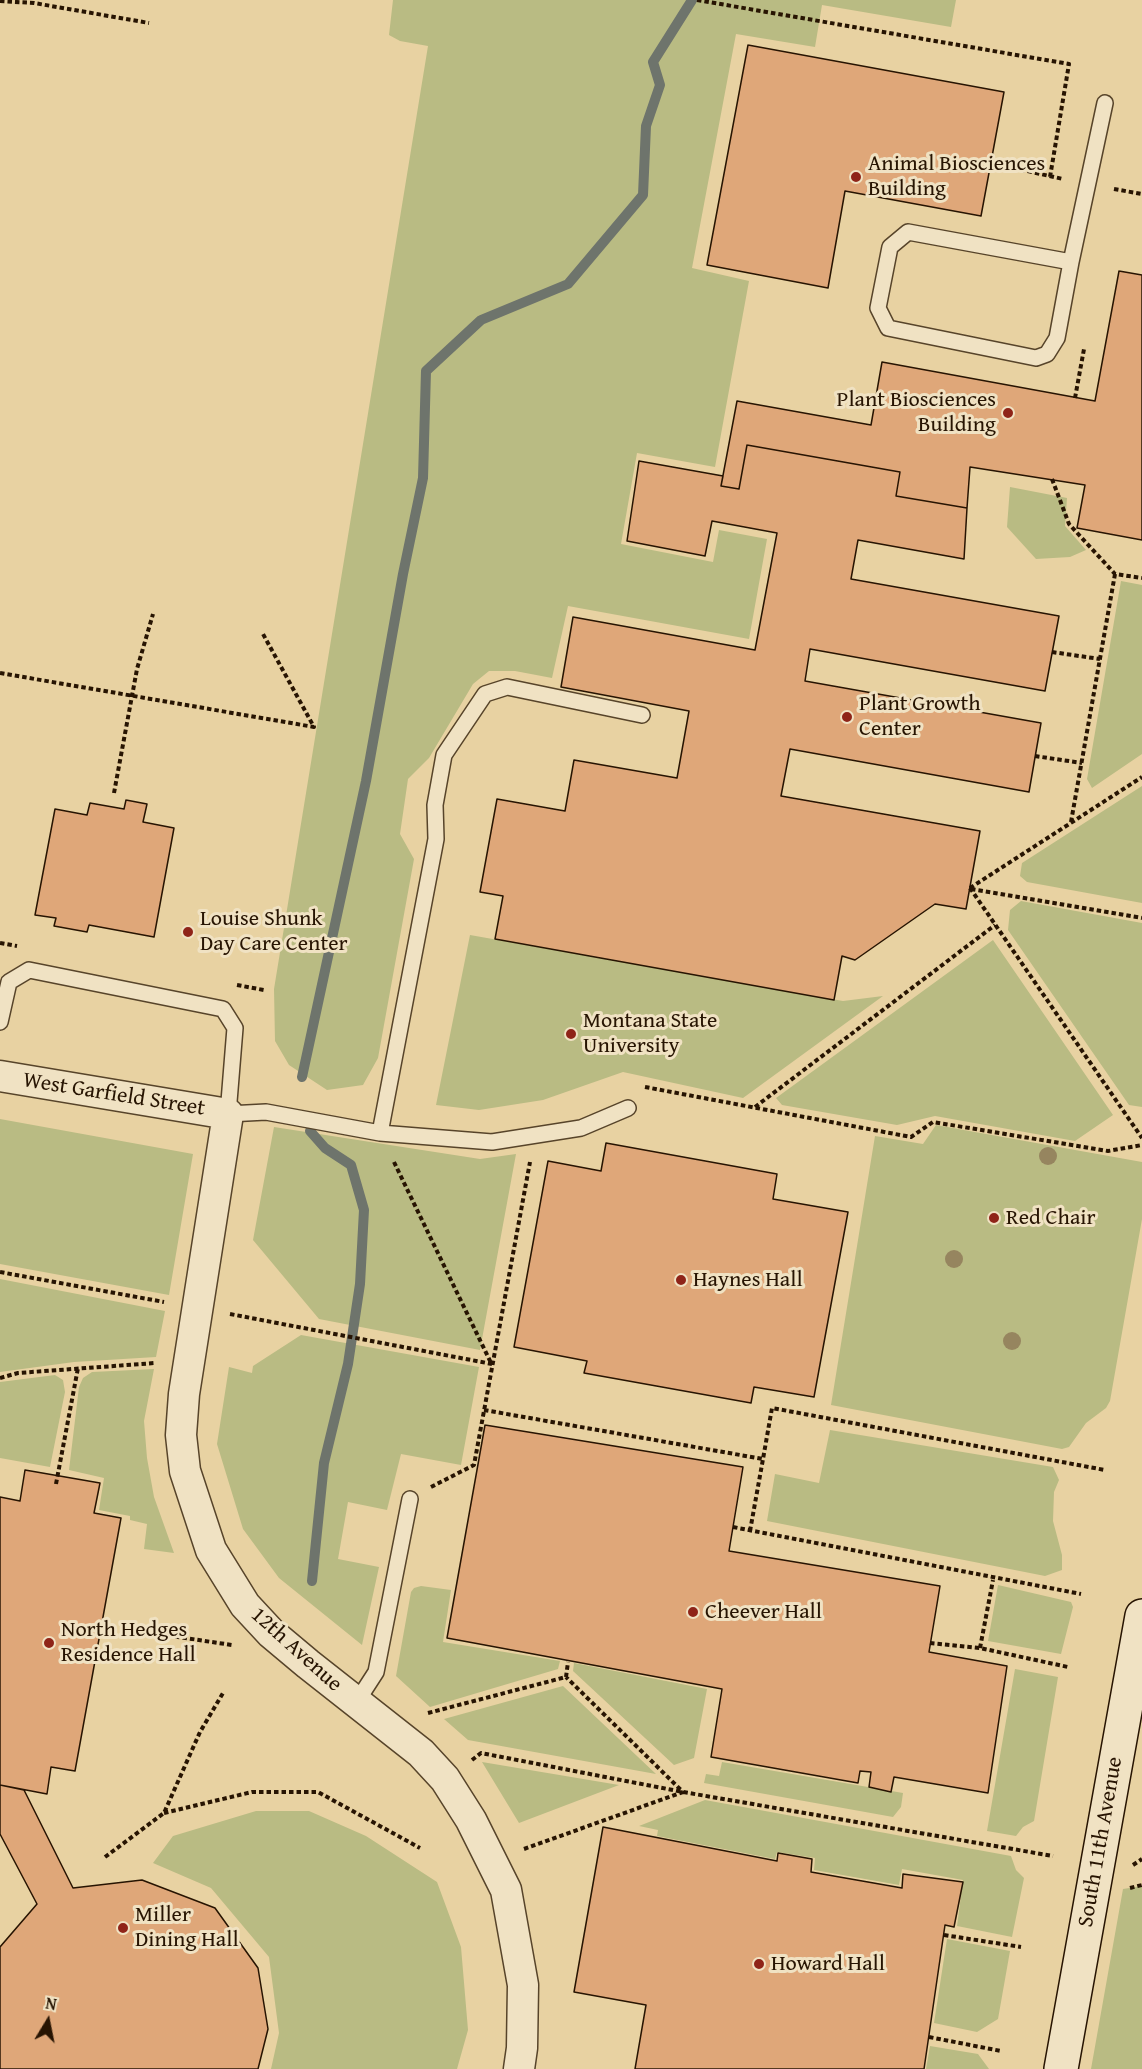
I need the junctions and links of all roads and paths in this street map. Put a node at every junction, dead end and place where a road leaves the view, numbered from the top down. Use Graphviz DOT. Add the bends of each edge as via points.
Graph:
graph roads {
  1 [pos="697,0"];
  2 [pos="0,1"];
  3 [pos="149,23"];
  4 [pos="1105,103"];
  5 [pos="1050,177"];
  6 [pos="1071,262"];
  7 [pos="1052,479"];
  8 [pos="1115,574"];
  9 [pos="1142,578"];
  10 [pos="153,614"];
  11 [pos="263,634"];
  12 [pos="1052,652"];
  13 [pos="1100,659"];
  14 [pos="0,673"];
  15 [pos="131,697"];
  16 [pos="642,715"];
  17 [pos="1035,756"];
  18 [pos="1082,763"];
  19 [pos="1142,777"];
  20 [pos="114,793"];
  21 [pos="1071,822"];
  22 [pos="970,888"];
  23 [pos="1142,918"];
  24 [pos="995,925"];
  25 [pos="0,1022"];
  26 [pos="0,1076"];
  27 [pos="643,1086"];
  28 [pos="755,1107"];
  29 [pos="628,1108"];
  30 [pos="228,1114"];
  31 [pos="380,1133"];
  32 [pos="1142,1138"];
  33 [pos="1142,1145"];
  34 [pos="531,1159"];
  35 [pos="0,1272"];
  36 [pos="170,1304"];
  37 [pos="230,1314"];
  38 [pos="159,1362"];
  39 [pos="492,1364"];
  40 [pos="78,1368"];
  41 [pos="0,1378"];
  42 [pos="484,1410"];
  43 [pos="763,1460"];
  44 [pos="1105,1470"];
  45 [pos="56,1484"];
  46 [pos="410,1499"];
  47 [pos="733,1527"];
  48 [pos="750,1531"];
  49 [pos="993,1580"];
  50 [pos="1081,1594"];
  51 [pos="1142,1616"];
  52 [pos="138,1631"];
  53 [pos="930,1643"];
  54 [pos="232,1645"];
  55 [pos="980,1648"];
  56 [pos="568,1662"];
  57 [pos="1068,1667"];
  58 [pos="566,1677"];
  59 [pos="223,1693"];
  60 [pos="356,1703"];
  61 [pos="428,1713"];
  62 [pos="471,1760"];
  63 [pos="683,1792"];
  64 [pos="164,1813"];
  65 [pos="420,1848"];
  66 [pos="524,1849"];
  67 [pos="1053,1856"];
  68 [pos="105,1857"];
  69 [pos="944,1935"];
  70 [pos="1021,1947"];
  71 [pos="929,2037"];
  72 [pos="1001,2051"];
  73 [pos="519,2069"];
  74 [pos="1061,2069"];
  1 -- 5 [label="path" via="1069,64"];
  2 -- 3 [label="path"];
  4 -- 6 [label="lane"];
  6 -- 6 [label="lane" via="908,232 890,248 878,308 888,328 1035,358 1047,354 1057,338"];
  7 -- 8 [label="path" via="1069,524"];
  8 -- 9 [label="path"];
  8 -- 13 [label="path"];
  10 -- 15 [label="path"];
  11 -- 15 [label="path" via="314,727"];
  12 -- 13 [label="path"];
  13 -- 18 [label="path"];
  14 -- 15 [label="path"];
  15 -- 20 [label="path"];
  16 -- 31 [label="lane" via="507,687 485,694 444,755 435,805 436,839"];
  17 -- 18 [label="path"];
  18 -- 21 [label="path"];
  19 -- 21 [label="path"];
  21 -- 22 [label="path"];
  22 -- 23 [label="path"];
  22 -- 24 [label="path"];
  24 -- 28 [label="path"];
  24 -- 32 [label="path"];
  25 -- 30 [label="lane" via="9,982 29,970 223,1010 235,1028"];
  26 -- 30 [label="street, West Garfield Street"];
  27 -- 28 [label="path"];
  28 -- 33 [label="path" via="911,1137 933,1122 1108,1151"];
  29 -- 31 [label="lane" via="581,1128 492,1142"];
  30 -- 31 [label="lane" via="266,1112"];
  30 -- 60 [label="street, 12th Avenue" via="184,1394 181,1435 185,1472 211,1550 245,1605 272,1633"];
  31 -- 39 [label="path"];
  34 -- 39 [label="path"];
  35 -- 36 [label="path"];
  37 -- 39 [label="path"];
  38 -- 40 [label="path"];
  39 -- 42 [label="path"];
  40 -- 41 [label="path"];
  40 -- 45 [label="path"];
  42 -- 43 [label="path"];
  42 -- 46 [label="path" via="474,1465"];
  43 -- 44 [label="path" via="772,1408"];
  43 -- 48 [label="path"];
  46 -- 60 [label="lane" via="376,1672"];
  47 -- 48 [label="path"];
  48 -- 49 [label="path"];
  49 -- 50 [label="path"];
  49 -- 55 [label="path"];
  51 -- 74 [label="street, South 11th Avenue"];
  52 -- 54 [label="path"];
  53 -- 55 [label="path"];
  55 -- 57 [label="path"];
  56 -- 58 [label="path"];
  58 -- 61 [label="path"];
  58 -- 63 [label="path"];
  59 -- 64 [label="path" via="200,1732"];
  60 -- 73 [label="street, 12th Avenue" via="421,1753 445,1779 471,1820 506,1890 523,1985"];
  62 -- 63 [label="path" via="481,1753"];
  63 -- 66 [label="path"];
  63 -- 67 [label="path"];
  64 -- 65 [label="path" via="252,1792 318,1792"];
  64 -- 68 [label="path"];
  69 -- 70 [label="path"];
  71 -- 72 [label="path"];
}
